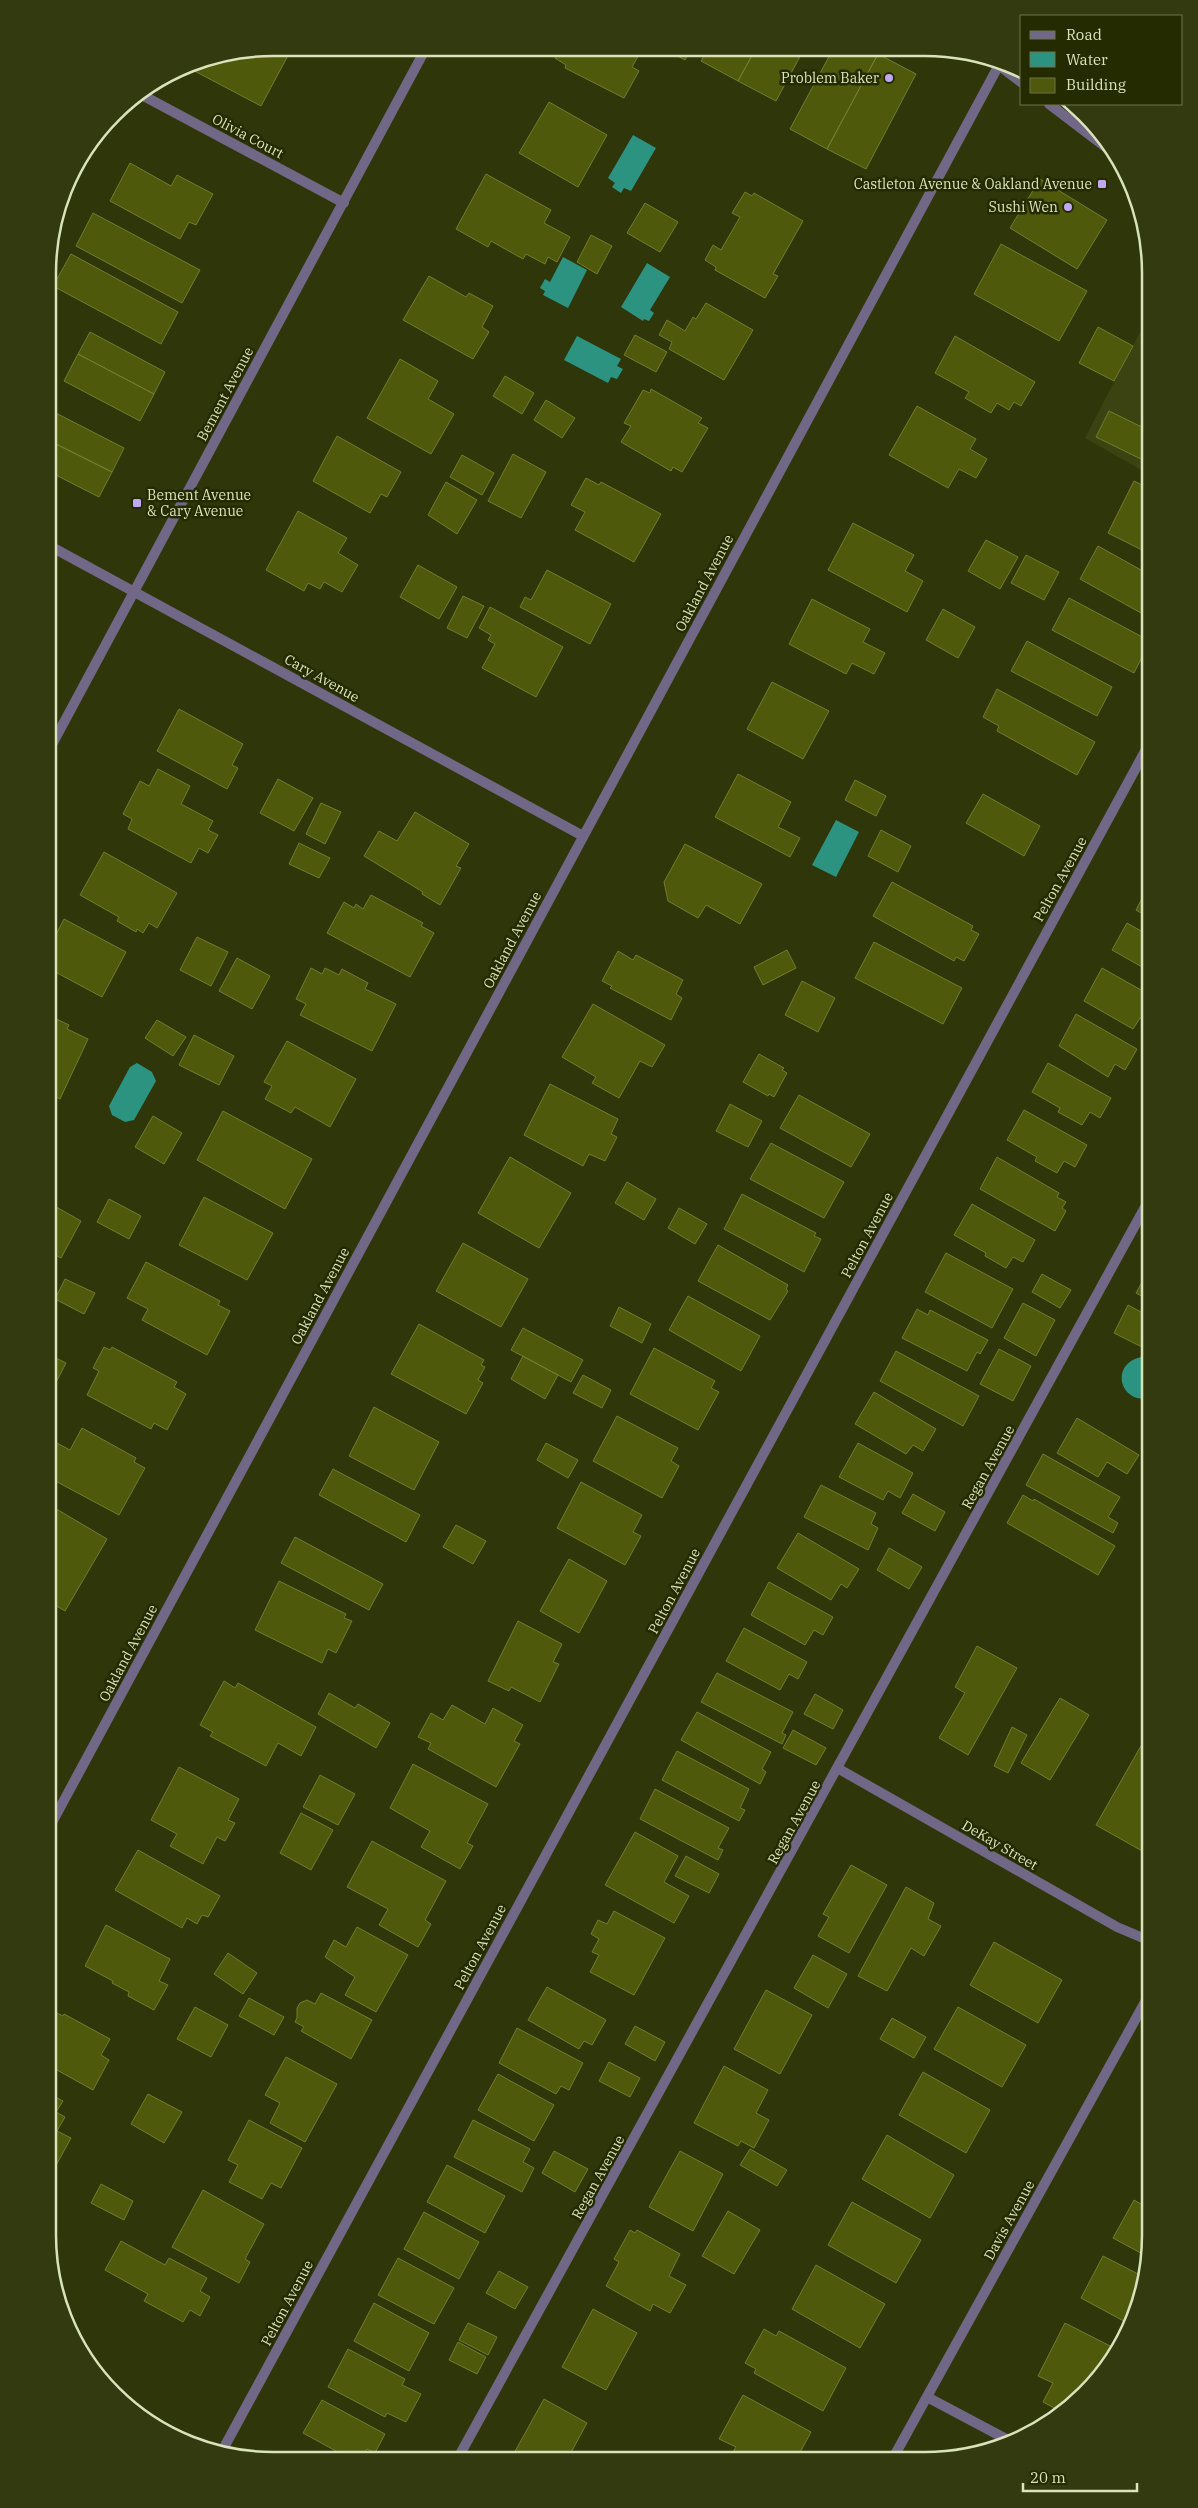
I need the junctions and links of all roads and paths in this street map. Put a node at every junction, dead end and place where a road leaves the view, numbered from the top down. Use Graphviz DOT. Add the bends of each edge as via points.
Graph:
graph roads {
  1 [pos="422,56"];
  2 [pos="994,68"];
  3 [pos="146,97"];
  4 [pos="1050,105"];
  5 [pos="1096,140"];
  6 [pos="344,203"];
  7 [pos="56,549"];
  8 [pos="134,591"];
  9 [pos="56,737"];
  10 [pos="1142,757"];
  11 [pos="583,836"];
  12 [pos="1142,1213"];
  13 [pos="839,1769"];
  14 [pos="56,1815"];
  15 [pos="1142,1938"];
  16 [pos="1142,2007"];
  17 [pos="927,2397"];
  18 [pos="1002,2437"];
  19 [pos="225,2446"];
  20 [pos="461,2452"];
  21 [pos="896,2452"];
  1 -- 6 [label="street, Bement Avenue"];
  2 -- 11 [label="street, Oakland Avenue"];
  3 -- 6 [label="street, Olivia Court"];
  4 -- 5 [label="street"];
  6 -- 8 [label="street, Bement Avenue"];
  7 -- 8 [label="street, Cary Avenue"];
  8 -- 9 [label="street, Bement Avenue"];
  8 -- 11 [label="street, Cary Avenue"];
  10 -- 19 [label="street, Pelton Avenue"];
  11 -- 14 [label="street, Oakland Avenue"];
  12 -- 13 [label="street, Regan Avenue"];
  13 -- 15 [label="street, DeKay Street" via="1117,1927"];
  13 -- 20 [label="street, Regan Avenue"];
  16 -- 17 [label="street, Davis Avenue"];
  17 -- 18 [label="street"];
  17 -- 21 [label="street, Davis Avenue"];
}
